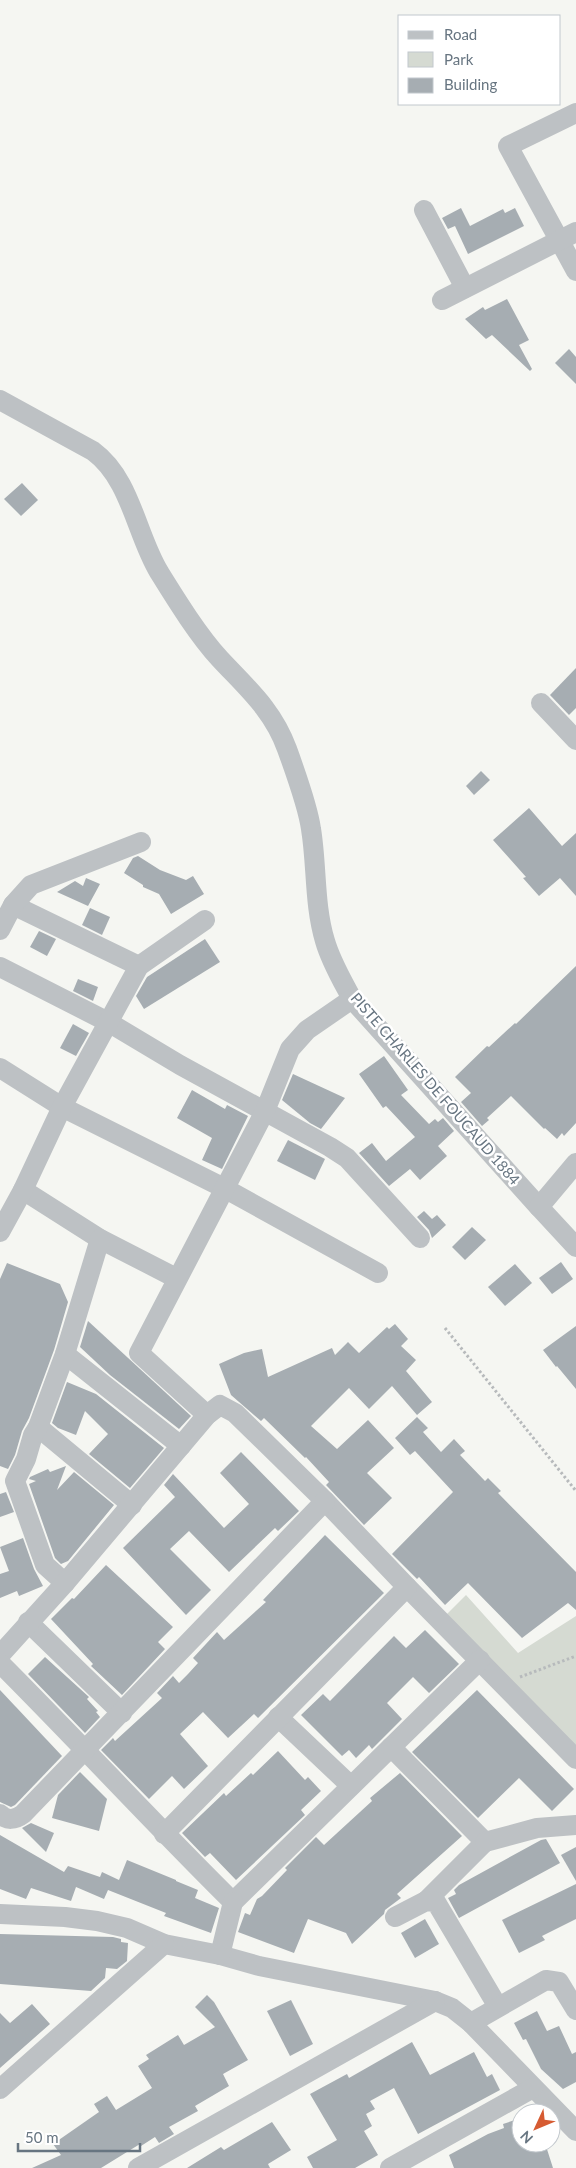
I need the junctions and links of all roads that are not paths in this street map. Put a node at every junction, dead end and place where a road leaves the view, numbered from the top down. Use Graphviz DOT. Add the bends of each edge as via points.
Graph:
graph roads {
  1 [pos="576,113"];
  2 [pos="424,210"];
  3 [pos="568,236"];
  4 [pos="576,271"];
  5 [pos="465,288"];
  6 [pos="442,300"];
  7 [pos="0,400"];
  8 [pos="541,703"];
  9 [pos="573,732"];
  10 [pos="140,842"];
  11 [pos="13,905"];
  12 [pos="206,920"];
  13 [pos="0,930"];
  14 [pos="140,966"];
  15 [pos="0,967"];
  16 [pos="352,999"];
  17 [pos="108,1022"];
  18 [pos="0,1068"];
  19 [pos="62,1107"];
  20 [pos="265,1111"];
  21 [pos="576,1163"];
  22 [pos="224,1188"];
  23 [pos="22,1190"];
  24 [pos="539,1207"];
  25 [pos="0,1232"];
  26 [pos="420,1238"];
  27 [pos="100,1239"];
  28 [pos="576,1247"];
  29 [pos="378,1273"];
  30 [pos="176,1278"];
  31 [pos="65,1354"];
  32 [pos="207,1416"];
  33 [pos="38,1428"];
  34 [pos="181,1446"];
  35 [pos="325,1501"];
  36 [pos="132,1505"];
  37 [pos="65,1583"];
  38 [pos="407,1587"];
  39 [pos="28,1622"];
  40 [pos="0,1655"];
  41 [pos="480,1660"];
  42 [pos="0,1663"];
  43 [pos="122,1714"];
  44 [pos="278,1716"];
  45 [pos="391,1747"];
  46 [pos="86,1750"];
  47 [pos="576,1759"];
  48 [pos="351,1786"];
  49 [pos="0,1814"];
  50 [pos="576,1825"];
  51 [pos="164,1834"];
  52 [pos="485,1842"];
  53 [pos="426,1901"];
  54 [pos="233,1902"];
  55 [pos="0,1914"];
  56 [pos="396,1917"];
  57 [pos="164,1944"];
  58 [pos="220,1955"];
  59 [pos="435,2001"];
  60 [pos="498,2007"];
  61 [pos="576,2010"];
  62 [pos="471,2023"];
  63 [pos="533,2088"];
  64 [pos="0,2089"];
  65 [pos="576,2131"];
  66 [pos="138,2168"];
  67 [pos="390,2168"];
  1 -- 3 [label="street" via="508,146"];
  2 -- 5 [label="street"];
  3 -- 4 [label="street"];
  3 -- 5 [label="street"];
  5 -- 6 [label="street"];
  7 -- 16 [label="street, PISTE CHARLES DE FOUCAUD 1884" via="102,458 122,488 158,571 220,659 263,704 287,747 311,827 324,940"];
  8 -- 9 [label="street"];
  10 -- 11 [label="street" via="31,885"];
  11 -- 13 [label="street"];
  11 -- 14 [label="street"];
  12 -- 14 [label="street"];
  14 -- 17 [label="street"];
  15 -- 17 [label="street"];
  16 -- 20 [label="street" via="307,1030 290,1050"];
  16 -- 24 [label="street, PISTE CHARLES DE FOUCAUD 1884"];
  17 -- 19 [label="street"];
  17 -- 20 [label="street"];
  18 -- 19 [label="street"];
  19 -- 22 [label="street"];
  19 -- 23 [label="street"];
  20 -- 22 [label="street"];
  20 -- 26 [label="street" via="347,1158"];
  21 -- 24 [label="street"];
  22 -- 29 [label="street"];
  22 -- 30 [label="street"];
  23 -- 25 [label="street"];
  23 -- 27 [label="street"];
  24 -- 28 [label="street, PISTE CHARLES DE FOUCAUD 1884"];
  27 -- 30 [label="street"];
  27 -- 31 [label="street"];
  30 -- 32 [label="street" via="139,1353"];
  31 -- 33 [label="street"];
  31 -- 34 [label="street"];
  32 -- 34 [label="street"];
  32 -- 35 [label="street" via="220,1405 235,1413"];
  33 -- 36 [label="street"];
  33 -- 37 [label="street" via="14,1481 45,1565"];
  34 -- 36 [label="street"];
  35 -- 38 [label="street"];
  35 -- 43 [label="street"];
  36 -- 37 [label="street"];
  37 -- 39 [label="street"];
  38 -- 41 [label="street"];
  38 -- 44 [label="street"];
  39 -- 40 [label="street"];
  39 -- 43 [label="street"];
  41 -- 45 [label="street"];
  41 -- 47 [label="street"];
  42 -- 46 [label="street"];
  43 -- 46 [label="street"];
  44 -- 48 [label="street"];
  44 -- 51 [label="street"];
  45 -- 48 [label="street"];
  45 -- 52 [label="street"];
  46 -- 49 [label="street" via="23,1814 11,1819"];
  46 -- 51 [label="street"];
  48 -- 54 [label="street"];
  50 -- 52 [label="street" via="537,1828"];
  51 -- 54 [label="street"];
  52 -- 53 [label="street"];
  53 -- 56 [label="street"];
  53 -- 60 [label="street" via="436,1902 441,1908"];
  54 -- 58 [label="street"];
  55 -- 57 [label="street" via="98,1921 127,1928"];
  57 -- 58 [label="street"];
  57 -- 64 [label="street"];
  58 -- 59 [label="street" via="259,1966"];
  59 -- 62 [label="street" via="452,2008"];
  59 -- 66 [label="street"];
  60 -- 61 [label="street" via="546,1980 553,1980 559,1982"];
  60 -- 62 [label="street"];
  62 -- 63 [label="street"];
  63 -- 65 [label="street"];
  63 -- 67 [label="street"];
}
